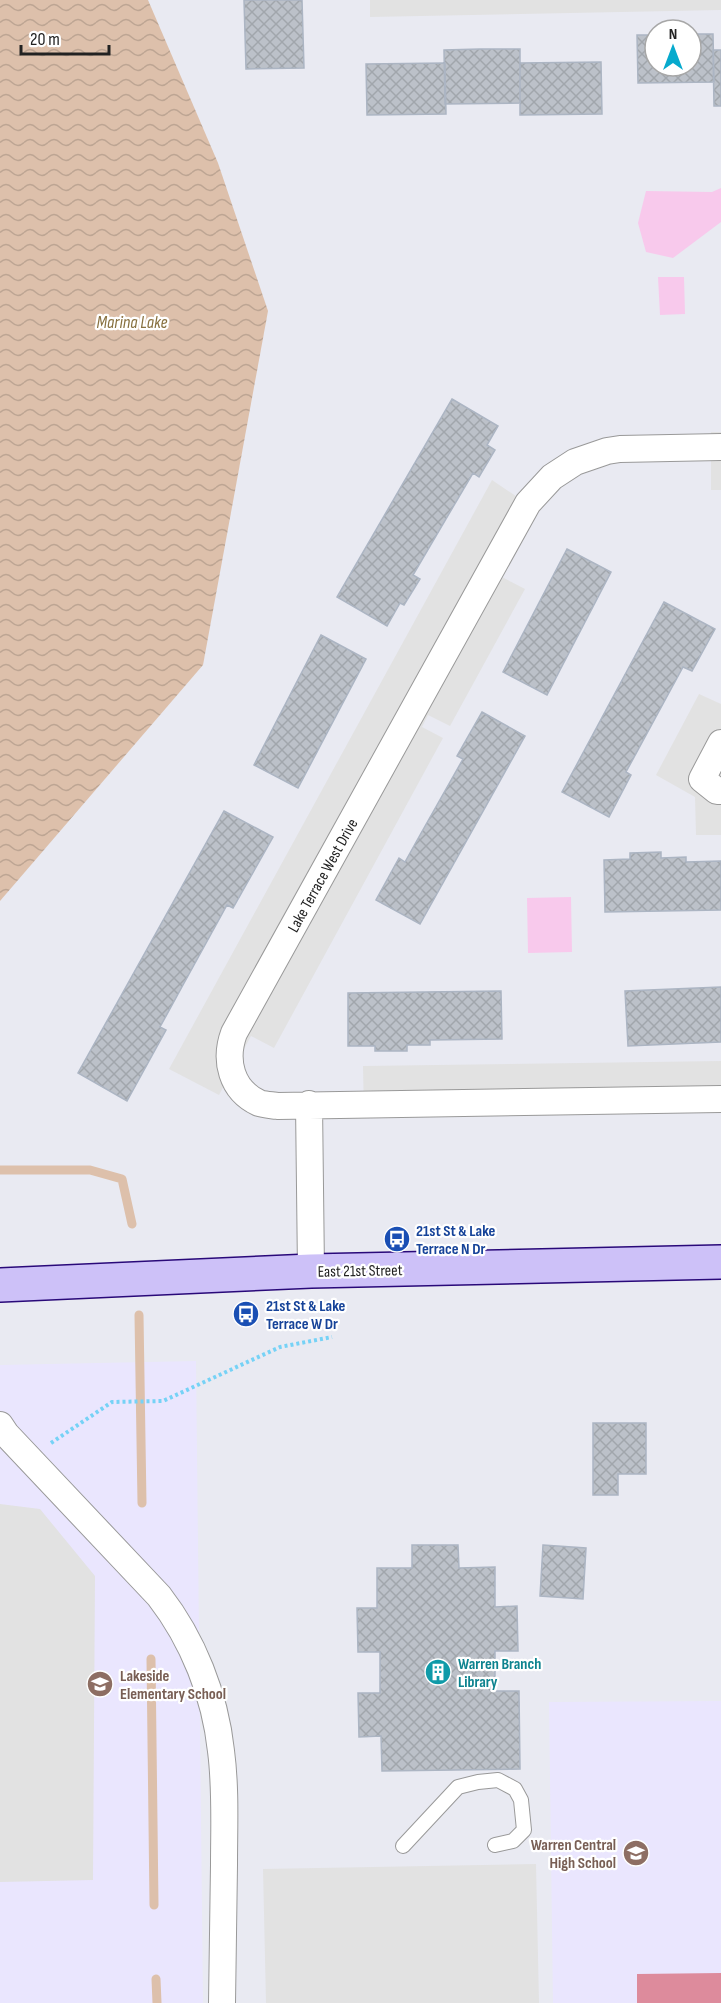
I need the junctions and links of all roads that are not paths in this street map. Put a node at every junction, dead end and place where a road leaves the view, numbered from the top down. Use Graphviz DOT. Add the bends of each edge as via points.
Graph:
graph roads {
  1 [pos="721,447"];
  2 [pos="721,743"];
  3 [pos="721,791"];
  4 [pos="721,1098"];
  5 [pos="309,1104"];
  6 [pos="721,1262"];
  7 [pos="311,1271"];
  8 [pos="0,1285"];
  9 [pos="0,1425"];
  10 [pos="495,1845"];
  11 [pos="404,1846"];
  12 [pos="222,2003"];
  1 -- 5 [label="street, Lake Terrace West Drive" via="607,451 575,462 552,477 524,510 234,1033 229,1062 233,1077 248,1097 278,1106"];
  2 -- 3 [label="street" via="702,779"];
  4 -- 5 [label="street"];
  5 -- 7 [label="street"];
  6 -- 7 [label="main road, East 21st Street"];
  7 -- 8 [label="main road, East 21st Street"];
  9 -- 12 [label="street" via="159,1596 177,1619 201,1670 221,1750 224,1790"];
  10 -- 11 [label="lane" via="513,1840 524,1830 521,1800 515,1789 498,1780 458,1787"];
}
